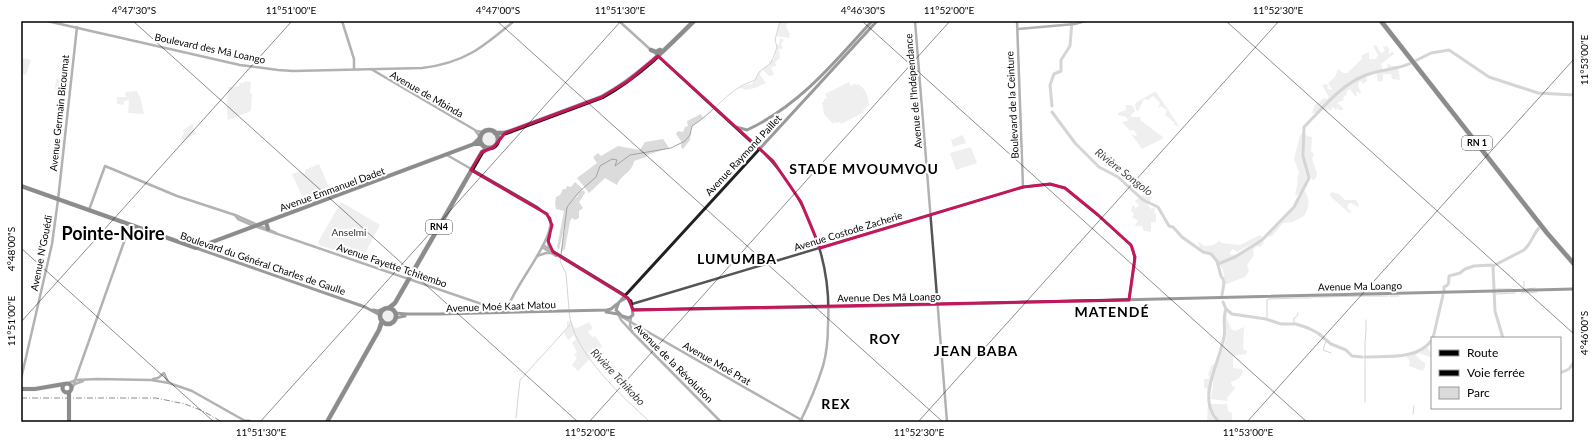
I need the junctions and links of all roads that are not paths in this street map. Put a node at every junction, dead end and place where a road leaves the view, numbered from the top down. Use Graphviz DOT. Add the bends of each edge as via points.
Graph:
graph roads {
  1 [pos="47,21"];
  2 [pos="342,21"];
  3 [pos="514,21"];
  4 [pos="619,21"];
  5 [pos="690,21"];
  6 [pos="694,21"];
  7 [pos="872,21"];
  8 [pos="877,21"];
  9 [pos="915,21"];
  10 [pos="1017,21"];
  11 [pos="1085,21"];
  12 [pos="1381,21"];
  13 [pos="76,27"];
  14 [pos="1018,29"];
  15 [pos="651,50"];
  16 [pos="660,50"];
  17 [pos="657,55"];
  18 [pos="354,69"];
  19 [pos="370,69"];
  20 [pos="736,127"];
  21 [pos="747,130"];
  22 [pos="476,131"];
  23 [pos="484,132"];
  24 [pos="496,133"];
  25 [pos="505,133"];
  26 [pos="744,134"];
  27 [pos="480,138"];
  28 [pos="497,142"];
  29 [pos="474,144"];
  30 [pos="482,144"];
  31 [pos="488,148"];
  32 [pos="760,149"];
  33 [pos="482,152"];
  34 [pos="447,155"];
  35 [pos="471,170"];
  36 [pos="21,186"];
  37 [pos="1023,187"];
  38 [pos="58,200"];
  39 [pos="89,210"];
  40 [pos="235,215"];
  41 [pos="931,215"];
  42 [pos="266,222"];
  43 [pos="551,222"];
  44 [pos="247,223"];
  45 [pos="130,225"];
  46 [pos="256,225"];
  47 [pos="247,229"];
  48 [pos="268,229"];
  49 [pos="277,233"];
  50 [pos="543,246"];
  51 [pos="196,248"];
  52 [pos="820,248"];
  53 [pos="553,253"];
  54 [pos="536,256"];
  55 [pos="1574,264"];
  56 [pos="409,279"];
  57 [pos="1574,289"];
  58 [pos="625,295"];
  59 [pos="628,298"];
  60 [pos="621,300"];
  61 [pos="1129,300"];
  62 [pos="1146,300"];
  63 [pos="478,304"];
  64 [pos="617,304"];
  65 [pos="632,304"];
  66 [pos="937,304"];
  67 [pos="365,307"];
  68 [pos="829,307"];
  69 [pos="383,309"];
  70 [pos="633,310"];
  71 [pos="608,311"];
  72 [pos="393,312"];
  73 [pos="505,312"];
  74 [pos="486,313"];
  75 [pos="618,314"];
  76 [pos="380,315"];
  77 [pos="622,317"];
  78 [pos="631,317"];
  79 [pos="382,321"];
  80 [pos="630,322"];
  81 [pos="387,324"];
  82 [pos="379,330"];
  83 [pos="77,375"];
  84 [pos="21,379"];
  85 [pos="76,380"];
  86 [pos="82,380"];
  87 [pos="151,380"];
  88 [pos="71,382"];
  89 [pos="169,383"];
  90 [pos="65,384"];
  91 [pos="53,386"];
  92 [pos="21,388"];
  93 [pos="68,390"];
  94 [pos="801,421"];
  95 [pos="69,422"];
  96 [pos="247,422"];
  97 [pos="327,422"];
  98 [pos="722,422"];
  99 [pos="805,422"];
  100 [pos="948,422"];
  1 -- 13 [label="street, Boulevard des Mâ Loango"];
  2 -- 18 [label="street" via="354,59"];
  3 -- 19 [label="street, Boulevard des Mâ Loango" via="486,45 462,59 434,66"];
  4 -- 15 [label="street"];
  5 -- 16 [label="highway, RN4"];
  6 -- 17 [label="highway, RN4"];
  7 -- 21 [label="main road" via="802,94 780,111"];
  8 -- 32 [label="main road, Avenue Raymond Paillet"];
  9 -- 41 [label="street, Avenue de l'Indépendance"];
  10 -- 14 [label="street, Boulevard de la Ceinture"];
  11 -- 14 [label="street"];
  12 -- 55 [label="highway, RN 1"];
  13 -- 18 [label="street, Boulevard des Mâ Loango" via="258,68 293,71"];
  13 -- 38 [label="street, Avenue Germain Bicoumat"];
  14 -- 37 [label="street, Boulevard de la Ceinture"];
  15 -- 16 [label="highway"];
  15 -- 17 [label="street"];
  16 -- 17 [label="highway, RN4"];
  17 -- 20 [label="main road"];
  17 -- 25 [label="highway, RN4" via="625,83 602,96"];
  18 -- 19 [label="street, Boulevard des Mâ Loango"];
  19 -- 22 [label="street, Avenue de Mbinda"];
  20 -- 21 [label="main road"];
  20 -- 26 [label="main road"];
  21 -- 26 [label="main road"];
  22 -- 23 [label="street, Avenue de Mbinda"];
  22 -- 27 [label="street, Avenue de Mbinda"];
  23 -- 24 [label="highway, RN4" via="490,130"];
  23 -- 27 [label="highway"];
  24 -- 25 [label="highway, RN4"];
  24 -- 28 [label="highway"];
  25 -- 28 [label="highway, RN4"];
  26 -- 32 [label="main road"];
  27 -- 29 [label="main road, Avenue Emmanuel Dadet"];
  27 -- 30 [label="highway"];
  28 -- 31 [label="highway, RN4"];
  29 -- 30 [label="main road, Avenue Emmanuel Dadet"];
  29 -- 34 [label="main road, Avenue Emmanuel Dadet"];
  30 -- 31 [label="highway"];
  30 -- 33 [label="highway"];
  31 -- 33 [label="highway, RN4"];
  32 -- 52 [label="street" via="773,161 796,194"];
  32 -- 58 [label="main road, Avenue Raymond Paillet"];
  33 -- 35 [label="highway, RN4"];
  34 -- 35 [label="street"];
  34 -- 42 [label="main road, Avenue Emmanuel Dadet"];
  35 -- 43 [label="street" via="537,207"];
  35 -- 56 [label="highway, RN4"];
  36 -- 38 [label="main road, Boulevard du Général Charles de Gaulle"];
  37 -- 41 [label="street, Avenue Costode Zacherie"];
  37 -- 61 [label="street, Avenue Costode Zacherie" via="1050,184 1065,188 1131,245 1135,261"];
  38 -- 39 [label="main road, Boulevard du Général Charles de Gaulle"];
  38 -- 84 [label="street, Avenue N'Gouédi" via="48,262"];
  39 -- 40 [label="street, Avenue Fayette Tchitembo" via="105,166 177,196"];
  39 -- 45 [label="main road, Boulevard du Général Charles de Gaulle"];
  40 -- 44 [label="street, Avenue Fayette Tchitembo"];
  40 -- 46 [label="street, Avenue Fayette Tchitembo"];
  41 -- 52 [label="street, Avenue Costode Zacherie"];
  41 -- 66 [label="street, Avenue de l'Indépendance"];
  42 -- 46 [label="main road, Avenue Emmanuel Dadet"];
  42 -- 48 [label="main road"];
  43 -- 50 [label="street"];
  43 -- 53 [label="street" via="548,244"];
  44 -- 46 [label="street, Avenue Fayette Tchitembo"];
  44 -- 47 [label="main road"];
  45 -- 51 [label="main road, Boulevard du Général Charles de Gaulle"];
  45 -- 83 [label="street"];
  46 -- 47 [label="main road, Avenue Emmanuel Dadet"];
  46 -- 48 [label="street, Avenue Fayette Tchitembo"];
  46 -- 49 [label="street, Avenue Fayette Tchitembo"];
  47 -- 51 [label="main road, Avenue Emmanuel Dadet"];
  48 -- 49 [label="street, Avenue Fayette Tchitembo"];
  49 -- 56 [label="street, Avenue Fayette Tchitembo"];
  50 -- 53 [label="street"];
  50 -- 54 [label="street"];
  51 -- 67 [label="main road, Boulevard du Général Charles de Gaulle"];
  52 -- 65 [label="street, Avenue Costode Zacherie"];
  52 -- 68 [label="street" via="826,272"];
  53 -- 54 [label="street" via="546,252"];
  53 -- 58 [label="street"];
  54 -- 73 [label="street"];
  56 -- 63 [label="street, Avenue Fayette Tchitembo"];
  56 -- 72 [label="highway, RN4" via="395,303"];
  57 -- 62 [label="main road, Avenue Ma Loango"];
  58 -- 59 [label="main road"];
  58 -- 60 [label="main road, Avenue Raymond Paillet"];
  59 -- 60 [label="main road"];
  59 -- 65 [label="main road"];
  60 -- 64 [label="main road"];
  61 -- 62 [label="main road, Avenue Des Mâ Loango"];
  61 -- 66 [label="main road, Avenue Des Mâ Loango"];
  63 -- 73 [label="street, Avenue Fayette Tchitembo"];
  63 -- 74 [label="street, Avenue Fayette Tchitembo" via="485,308"];
  64 -- 71 [label="main road"];
  64 -- 75 [label="main road"];
  65 -- 70 [label="main road"];
  66 -- 68 [label="main road, Avenue Des Mâ Loango"];
  66 -- 100 [label="street, Avenue de l'Indépendance"];
  67 -- 69 [label="main road, Boulevard du Général Charles de Gaulle"];
  67 -- 76 [label="main road, Boulevard du Général Charles de Gaulle"];
  68 -- 70 [label="main road, Avenue Des Mâ Loango"];
  68 -- 94 [label="street" via="823,365"];
  69 -- 72 [label="highway"];
  69 -- 76 [label="highway"];
  70 -- 78 [label="main road"];
  71 -- 72 [label="main road, Avenue Moé Kaat Matou" via="408,316"];
  71 -- 73 [label="main road, Avenue Moé Kaat Matou"];
  71 -- 75 [label="main road"];
  72 -- 74 [label="main road, Avenue Moé Kaat Matou"];
  72 -- 81 [label="highway" via="393,322"];
  73 -- 74 [label="main road, Avenue Moé Kaat Matou"];
  75 -- 77 [label="main road"];
  75 -- 98 [label="street, Avenue de la Révolution" via="632,332"];
  76 -- 79 [label="highway"];
  77 -- 78 [label="main road"];
  77 -- 80 [label="street, Avenue Moé Prat"];
  78 -- 80 [label="street, Avenue de la Révolution"];
  79 -- 81 [label="highway"];
  79 -- 82 [label="highway"];
  80 -- 94 [label="street, Avenue Moé Prat"];
  80 -- 98 [label="street, Avenue de la Révolution" via="630,328"];
  81 -- 82 [label="highway"];
  82 -- 97 [label="highway"];
  83 -- 85 [label="street"];
  83 -- 86 [label="street"];
  83 -- 88 [label="street"];
  85 -- 86 [label="street"];
  85 -- 88 [label="street"];
  85 -- 93 [label="street"];
  86 -- 87 [label="street"];
  86 -- 93 [label="street"];
  87 -- 89 [label="street"];
  87 -- 89 [label="street" via="164,373"];
  88 -- 90 [label="street"];
  89 -- 96 [label="street" via="192,391"];
  90 -- 91 [label="main road"];
  90 -- 93 [label="main road" via="70,385"];
  90 -- 93 [label="main road" via="62,386"];
  91 -- 92 [label="main road"];
  91 -- 93 [label="main road"];
  93 -- 95 [label="main road"];
  94 -- 99 [label="street, Avenue Moé Prat"];
}
